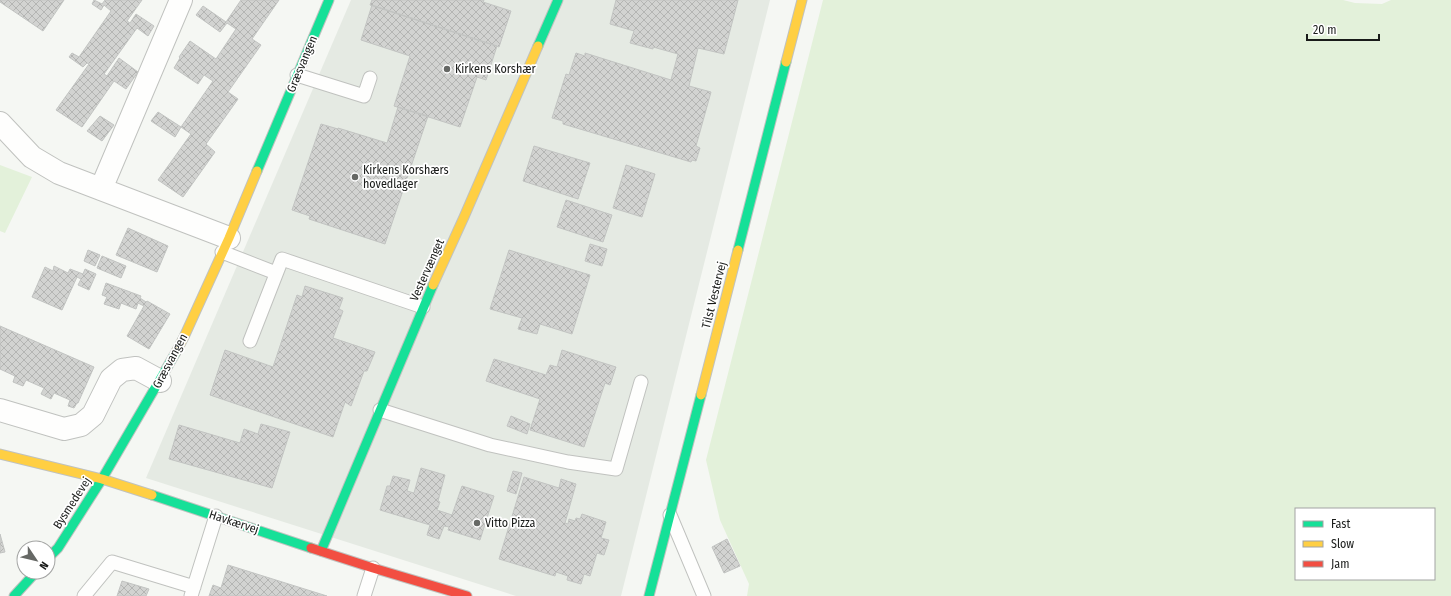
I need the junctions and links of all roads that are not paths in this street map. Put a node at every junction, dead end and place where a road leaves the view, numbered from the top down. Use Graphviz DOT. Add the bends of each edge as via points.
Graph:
graph roads {
  1 [pos="181,0"];
  2 [pos="329,0"];
  3 [pos="558,0"];
  4 [pos="802,0"];
  5 [pos="297,75"];
  6 [pos="370,78"];
  7 [pos="0,123"];
  8 [pos="101,189"];
  9 [pos="226,245"];
  10 [pos="276,273"];
  11 [pos="423,307"];
  12 [pos="250,341"];
  13 [pos="160,381"];
  14 [pos="641,382"];
  15 [pos="0,410"];
  16 [pos="380,410"];
  17 [pos="0,454"];
  18 [pos="102,479"];
  19 [pos="670,515"];
  20 [pos="216,516"];
  21 [pos="56,550"];
  22 [pos="321,551"];
  23 [pos="373,568"];
  24 [pos="29,580"];
  25 [pos="193,592"];
  26 [pos="14,596"];
  27 [pos="84,596"];
  28 [pos="364,596"];
  29 [pos="467,596"];
  30 [pos="649,596"];
  31 [pos="704,596"];
  1 -- 8 [label="street"];
  2 -- 5 [label="street, Græsvangen"];
  3 -- 11 [label="street, Vestervænget"];
  4 -- 19 [label="street, Tilst Vestervej"];
  5 -- 6 [label="lane" via="364,96"];
  5 -- 9 [label="street, Græsvangen"];
  7 -- 8 [label="street" via="32,157 59,173"];
  8 -- 9 [label="street"];
  9 -- 10 [label="lane"];
  9 -- 13 [label="street, Græsvangen" via="184,337"];
  10 -- 11 [label="lane" via="282,259"];
  10 -- 12 [label="lane"];
  11 -- 16 [label="street, Vestervænget"];
  13 -- 15 [label="street" via="136,368 122,370 111,379 93,415 81,425 64,429"];
  13 -- 18 [label="street, Græsvangen"];
  14 -- 16 [label="lane" via="616,469 568,462 490,444"];
  16 -- 22 [label="street, Vestervænget"];
  17 -- 18 [label="street, Havkærvej"];
  18 -- 20 [label="street, Havkærvej"];
  18 -- 21 [label="street, Bysmedevej"];
  19 -- 30 [label="street, Tilst Vestervej"];
  19 -- 31 [label="lane"];
  20 -- 22 [label="street, Havkærvej"];
  20 -- 25 [label="lane"];
  22 -- 23 [label="street, Havkærvej"];
  23 -- 28 [label="lane"];
  23 -- 29 [label="street, Havkærvej"];
  24 -- 26 [label="street"];
  25 -- 27 [label="lane" via="112,562"];
}
